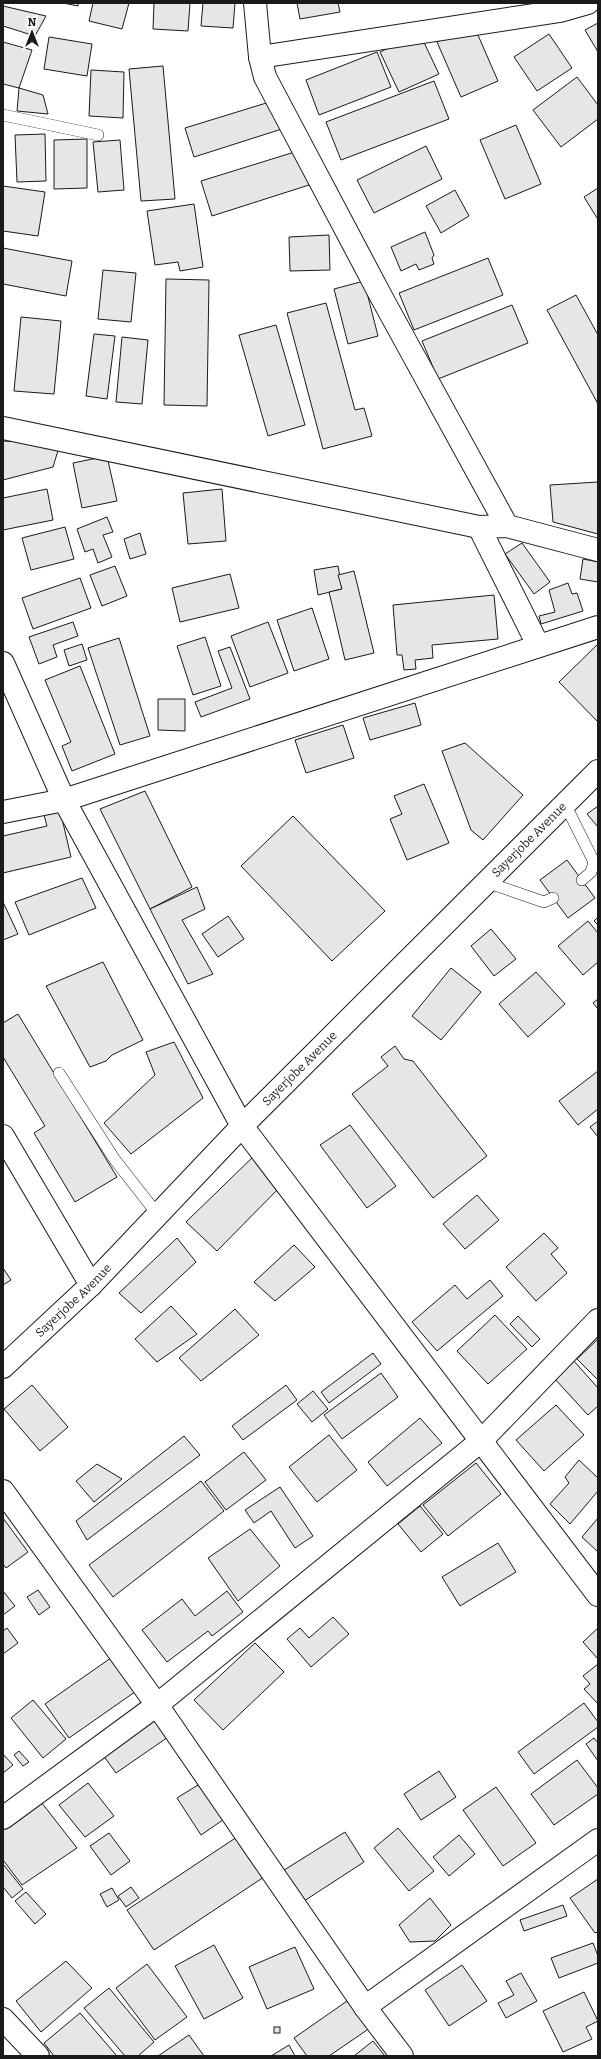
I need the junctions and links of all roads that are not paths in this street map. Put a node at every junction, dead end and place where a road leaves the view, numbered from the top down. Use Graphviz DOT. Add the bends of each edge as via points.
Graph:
graph roads {
  1 [pos="256,3"];
  2 [pos="588,3"];
  3 [pos="260,57"];
  4 [pos="3,115"];
  5 [pos="98,135"];
  6 [pos="3,428"];
  7 [pos="507,526"];
  8 [pos="479,527"];
  9 [pos="598,550"];
  10 [pos="598,627"];
  11 [pos="538,645"];
  12 [pos="3,663"];
  13 [pos="598,771"];
  14 [pos="64,800"];
  15 [pos="565,804"];
  16 [pos="3,812"];
  17 [pos="582,880"];
  18 [pos="486,882"];
  19 [pos="553,898"];
  20 [pos="59,1072"];
  21 [pos="242,1126"];
  22 [pos="3,1136"];
  23 [pos="158,1215"];
  24 [pos="92,1285"];
  25 [pos="598,1320"];
  26 [pos="3,1367"];
  27 [pos="482,1440"];
  28 [pos="3,1491"];
  29 [pos="598,1595"];
  30 [pos="157,1705"];
  31 [pos="3,1818"];
  32 [pos="598,1840"];
  33 [pos="365,2007"];
  34 [pos="3,2018"];
  35 [pos="38,2056"];
  36 [pos="402,2056"];
  1 -- 3 [label="street"];
  2 -- 3 [label="street" via="560,11"];
  3 -- 7 [label="street" via="266,77 376,286"];
  4 -- 5 [label="lane"];
  6 -- 8 [label="street"];
  7 -- 8 [label="street"];
  7 -- 9 [label="street"];
  8 -- 11 [label="street"];
  10 -- 11 [label="street"];
  11 -- 14 [label="street"];
  12 -- 14 [label="street"];
  13 -- 15 [label="street, Sayerjobe Avenue"];
  14 -- 16 [label="street"];
  14 -- 21 [label="street"];
  15 -- 17 [label="lane" via="594,862 591,872"];
  15 -- 18 [label="street, Sayerjobe Avenue"];
  18 -- 19 [label="lane" via="544,902"];
  18 -- 21 [label="street, Sayerjobe Avenue"];
  20 -- 23 [label="lane" via="115,1160"];
  21 -- 23 [label="street, Sayerjobe Avenue"];
  21 -- 27 [label="street"];
  22 -- 24 [label="street"];
  23 -- 24 [label="street, Sayerjobe Avenue"];
  24 -- 26 [label="street, Sayerjobe Avenue"];
  25 -- 27 [label="street"];
  27 -- 29 [label="street"];
  27 -- 30 [label="street"];
  28 -- 30 [label="street"];
  30 -- 31 [label="street"];
  30 -- 33 [label="street"];
  32 -- 33 [label="street"];
  33 -- 36 [label="street"];
  34 -- 35 [label="street"];
}
